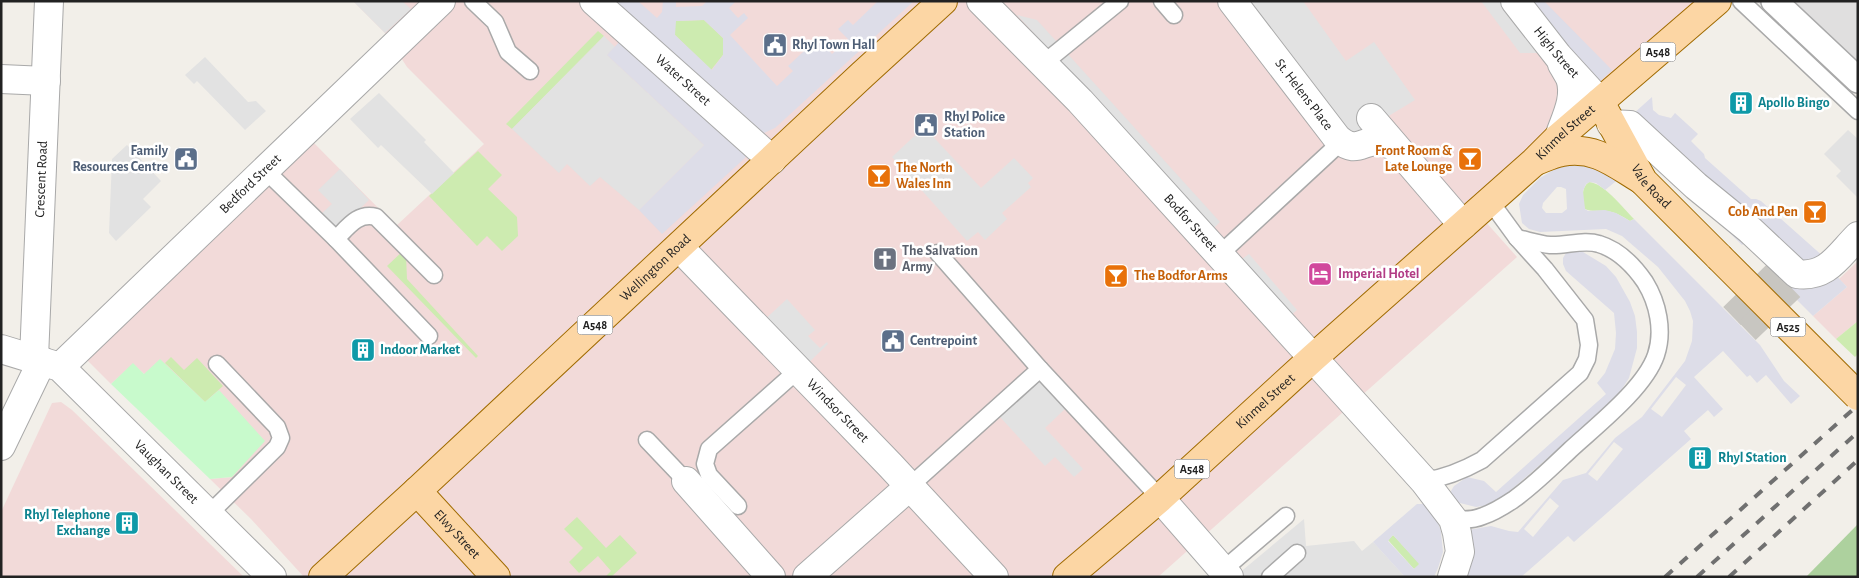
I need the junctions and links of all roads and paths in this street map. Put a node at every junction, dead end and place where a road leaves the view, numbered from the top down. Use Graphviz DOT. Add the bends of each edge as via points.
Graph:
graph roads {
  1 [pos="49,1"];
  2 [pos="440,1"];
  3 [pos="473,1"];
  4 [pos="594,1"];
  5 [pos="944,1"];
  6 [pos="981,1"];
  7 [pos="1120,1"];
  8 [pos="1162,1"];
  9 [pos="1232,1"];
  10 [pos="1515,1"];
  11 [pos="1717,1"];
  12 [pos="1741,1"];
  13 [pos="1774,1"];
  14 [pos="1174,14"];
  15 [pos="1558,56"];
  16 [pos="1044,63"];
  17 [pos="530,71"];
  18 [pos="1,79"];
  19 [pos="1858,80"];
  20 [pos="46,81"];
  21 [pos="1858,111"];
  22 [pos="1606,113"];
  23 [pos="1371,118"];
  24 [pos="1559,137"];
  25 [pos="1342,142"];
  26 [pos="1395,147"];
  27 [pos="772,160"];
  28 [pos="1534,162"];
  29 [pos="265,170"];
  30 [pos="1643,181"];
  31 [pos="1490,201"];
  32 [pos="1463,225"];
  33 [pos="1858,236"];
  34 [pos="1517,238"];
  35 [pos="336,239"];
  36 [pos="678,247"];
  37 [pos="938,253"];
  38 [pos="1220,254"];
  39 [pos="434,275"];
  40 [pos="429,336"];
  41 [pos="1,349"];
  42 [pos="1313,358"];
  43 [pos="45,362"];
  44 [pos="217,364"];
  45 [pos="1040,369"];
  46 [pos="798,370"];
  47 [pos="1858,396"];
  48 [pos="647,440"];
  49 [pos="1,446"];
  50 [pos="686,481"];
  51 [pos="1424,481"];
  52 [pos="910,486"];
  53 [pos="417,491"];
  54 [pos="1160,498"];
  55 [pos="738,506"];
  56 [pos="209,514"];
  57 [pos="1286,516"];
  58 [pos="1452,519"];
  59 [pos="1297,552"];
  60 [pos="1226,573"];
  61 [pos="272,577"];
  62 [pos="323,577"];
  63 [pos="496,577"];
  64 [pos="771,577"];
  65 [pos="807,577"];
  66 [pos="994,577"];
  67 [pos="1067,577"];
  68 [pos="1270,577"];
  69 [pos="1452,577"];
  1 -- 20 [label="street, Crescent Road"];
  2 -- 29 [label="street, Bedford Street"];
  3 -- 17 [label="lane" via="495,22 508,52"];
  4 -- 27 [label="street, Water Street"];
  5 -- 27 [label="main road, Wellington Road / A548"];
  6 -- 16 [label="street, Bodfor Street"];
  7 -- 16 [label="lane"];
  8 -- 14 [label="lane"];
  9 -- 25 [label="street, St. Helens Place"];
  10 -- 15 [label="street, High Street"];
  11 -- 22 [label="main road, A548"];
  12 -- 21 [label="lane"];
  13 -- 19 [label="street"];
  15 -- 22 [label="street, High Street"];
  15 -- 24 [label="street" via="1571,80 1572,93"];
  16 -- 38 [label="street, Bodfor Street"];
  18 -- 20 [label="street"];
  20 -- 43 [label="street, Crescent Road"];
  22 -- 24 [label="main road, Kinmel Street / A548"];
  22 -- 30 [label="main road, Vale Road / A525"];
  22 -- 33 [label="street" via="1630,125 1797,274 1814,275 1824,270"];
  23 -- 26 [label="street"];
  24 -- 28 [label="main road, Kinmel Street / A548"];
  25 -- 26 [label="street, St. Helens Place" via="1350,147 1384,142"];
  25 -- 38 [label="lane"];
  26 -- 32 [label="street"];
  27 -- 36 [label="main road, Wellington Road / A548"];
  28 -- 30 [label="main road, A525" via="1562,152 1589,152 1604,156"];
  28 -- 31 [label="main road, Kinmel Street / A548"];
  29 -- 35 [label="lane"];
  29 -- 43 [label="street, Bedford Street"];
  30 -- 47 [label="main road, Vale Road / A525, bridge"];
  31 -- 32 [label="main road, Kinmel Street / A548"];
  31 -- 34 [label="lane"];
  32 -- 42 [label="main road, Kinmel Street / A548"];
  34 -- 51 [label="lane" via="1585,320 1589,346 1587,359 1580,373 1482,460 1468,468"];
  34 -- 58 [label="lane" via="1551,245 1599,243 1620,254 1637,270 1651,292 1659,316 1656,355 1646,375 1624,400 1513,500 1482,517"];
  35 -- 39 [label="lane" via="360,216 368,214 376,217"];
  35 -- 40 [label="lane"];
  36 -- 46 [label="street, Windsor Street"];
  36 -- 53 [label="main road, Wellington Road / A548"];
  37 -- 45 [label="lane"];
  38 -- 42 [label="street, Bodfor Street"];
  41 -- 43 [label="street"];
  42 -- 51 [label="street, Bodfor Street"];
  42 -- 54 [label="main road, Kinmel Street / A548"];
  43 -- 49 [label="street, Crescent Road"];
  43 -- 56 [label="street, Vaughan Street"];
  44 -- 56 [label="lane" via="277,427 281,438 277,447"];
  45 -- 52 [label="lane"];
  45 -- 54 [label="lane"];
  46 -- 52 [label="street, Windsor Street"];
  46 -- 55 [label="lane" via="709,449 705,464 709,475"];
  48 -- 50 [label="lane"];
  50 -- 64 [label="street"];
  51 -- 58 [label="street, Bodfor Street"];
  52 -- 65 [label="street"];
  52 -- 66 [label="street, Windsor Street"];
  53 -- 62 [label="main road, Wellington Road / A548"];
  53 -- 63 [label="main road, Elwy Street"];
  54 -- 60 [label="street"];
  54 -- 67 [label="main road, Kinmel Street / A548"];
  56 -- 61 [label="street, Vaughan Street"];
  57 -- 60 [label="lane"];
  58 -- 69 [label="street" via="1460,552"];
  59 -- 68 [label="lane"];
}
